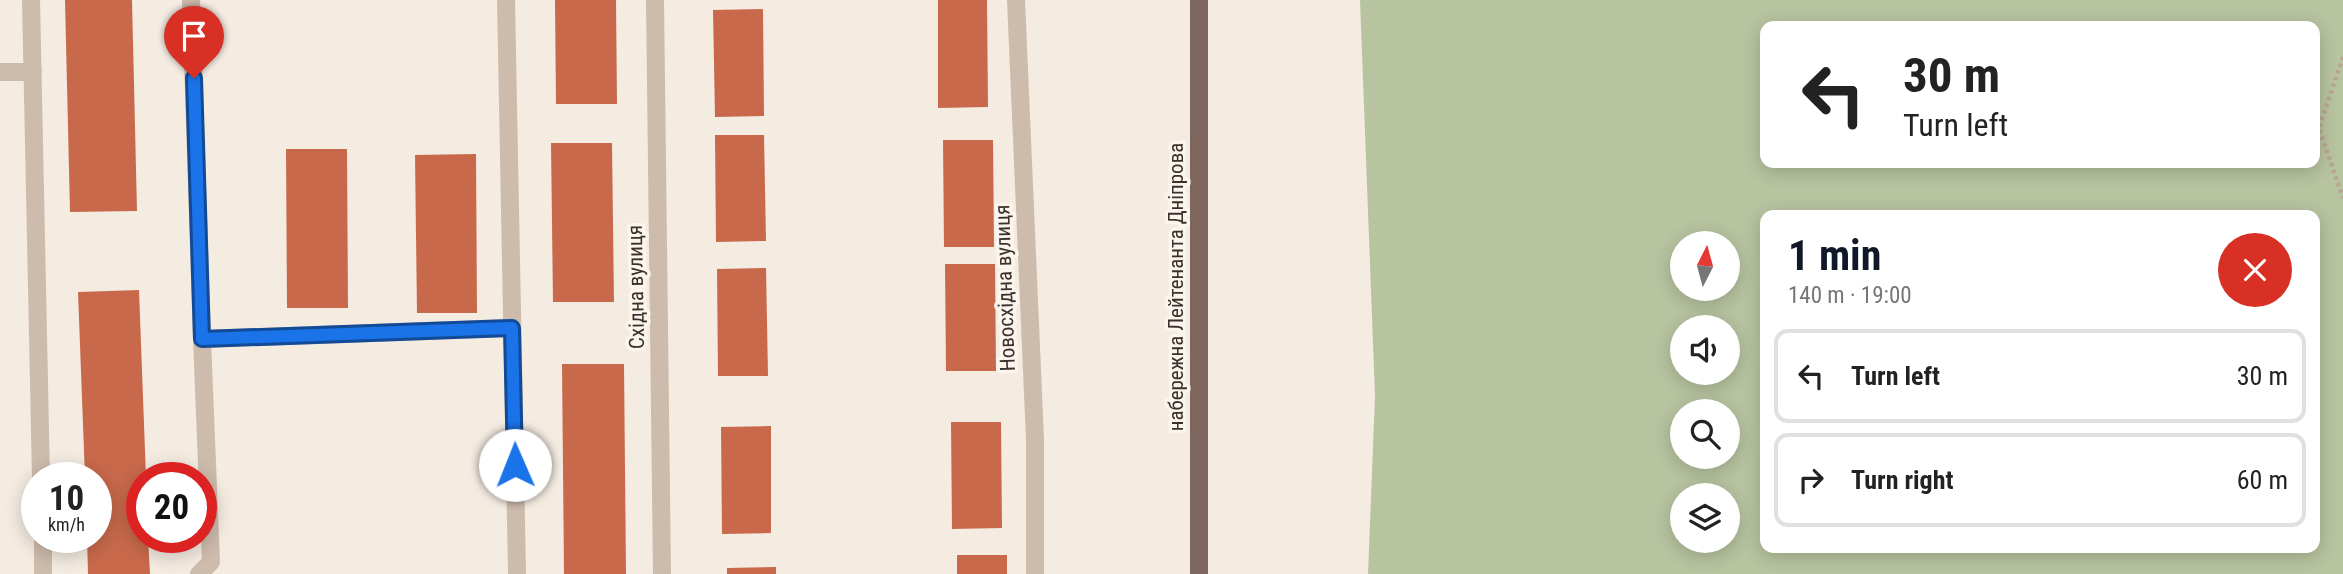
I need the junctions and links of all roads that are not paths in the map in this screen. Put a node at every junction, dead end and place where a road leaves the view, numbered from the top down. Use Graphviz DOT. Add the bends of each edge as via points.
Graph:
graph roads {
  1 [pos="31,0"];
  2 [pos="191,0"];
  3 [pos="506,0"];
  4 [pos="655,0"];
  5 [pos="1016,0"];
  6 [pos="1199,0"];
  7 [pos="0,72"];
  8 [pos="33,72"];
  9 [pos="512,328"];
  10 [pos="202,339"];
  11 [pos="41,462"];
  12 [pos="43,553"];
  13 [pos="43,574"];
  14 [pos="199,574"];
  15 [pos="517,574"];
  16 [pos="662,574"];
  17 [pos="1035,574"];
  18 [pos="1199,574"];
  1 -- 8 [label="street"];
  2 -- 10 [label="street"];
  3 -- 9 [label="street"];
  4 -- 16 [label="street, Східна вулиця"];
  5 -- 17 [label="street, Новосхідна вулиця" via="1035,440"];
  6 -- 18 [label="main road, набережна Лейтенанта Дніпрова"];
  7 -- 8 [label="street"];
  8 -- 11 [label="street"];
  9 -- 10 [label="street"];
  9 -- 15 [label="street"];
  10 -- 14 [label="street" via="211,562"];
  12 -- 13 [label="street"];
}
